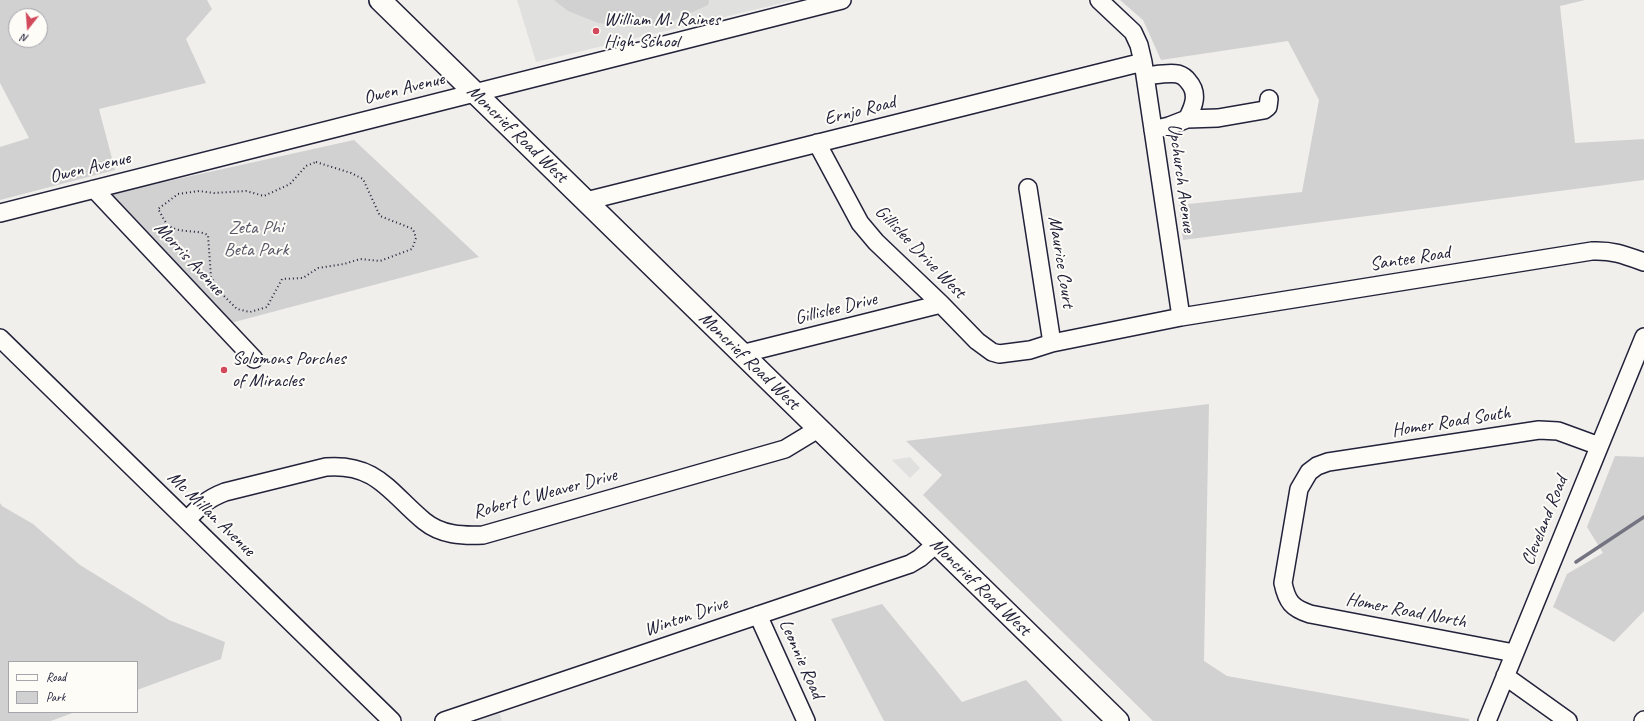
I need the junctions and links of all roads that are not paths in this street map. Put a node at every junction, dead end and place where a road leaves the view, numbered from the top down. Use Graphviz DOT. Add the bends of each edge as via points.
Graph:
graph roads {
  1 [pos="380,0"];
  2 [pos="842,0"];
  3 [pos="1098,0"];
  4 [pos="1145,69"];
  5 [pos="475,93"];
  6 [pos="1268,99"];
  7 [pos="1188,119"];
  8 [pos="1153,130"];
  9 [pos="818,143"];
  10 [pos="1028,188"];
  11 [pos="94,189"];
  12 [pos="586,201"];
  13 [pos="0,212"];
  14 [pos="1644,262"];
  15 [pos="940,304"];
  16 [pos="1181,317"];
  17 [pos="1644,337"];
  18 [pos="0,338"];
  19 [pos="1052,343"];
  20 [pos="742,354"];
  21 [pos="254,359"];
  22 [pos="1638,372"];
  23 [pos="818,429"];
  24 [pos="1599,446"];
  25 [pos="187,520"];
  26 [pos="936,544"];
  27 [pos="1292,605"];
  28 [pos="758,615"];
  29 [pos="1514,653"];
  30 [pos="1505,676"];
  31 [pos="392,721"];
  32 [pos="444,721"];
  33 [pos="806,721"];
  34 [pos="1118,721"];
  35 [pos="1487,721"];
  36 [pos="1568,721"];
  1 -- 5 [label="main road, Moncrief Road West"];
  2 -- 5 [label="street, Owen Avenue"];
  3 -- 4 [label="street, Upchurch Avenue" via="1133,32"];
  4 -- 7 [label="street, Ernjo Road" via="1178,74 1187,79 1193,87 1195,96"];
  4 -- 8 [label="street, Upchurch Avenue"];
  4 -- 9 [label="street, Ernjo Road"];
  5 -- 11 [label="street, Owen Avenue"];
  5 -- 12 [label="main road, Moncrief Road West"];
  6 -- 7 [label="street" via="1268,107 1264,110 1218,118"];
  7 -- 8 [label="street"];
  8 -- 16 [label="street, Upchurch Avenue"];
  9 -- 12 [label="street, Ernjo Road"];
  9 -- 15 [label="street, Gillislee Drive West" via="860,223"];
  10 -- 19 [label="street, Maurice Court"];
  11 -- 13 [label="street, Owen Avenue"];
  11 -- 21 [label="street, Morris Avenue"];
  12 -- 20 [label="main road, Moncrief Road West"];
  14 -- 16 [label="street, Santee Road" via="1606,250"];
  15 -- 19 [label="street, Gillislee Drive West" via="977,341 992,352 999,354 1030,350"];
  15 -- 20 [label="street, Gillislee Drive"];
  16 -- 19 [label="street"];
  17 -- 22 [label="street, Cleveland Road"];
  18 -- 25 [label="street, Mc Millan Avenue"];
  20 -- 23 [label="main road, Moncrief Road West"];
  22 -- 24 [label="street, Cleveland Road"];
  23 -- 25 [label="street, Robert C Weaver Drive" via="785,449 483,535 465,536 437,529 425,522 380,480 354,468 338,466 225,492 202,504"];
  23 -- 26 [label="main road, Moncrief Road West"];
  24 -- 27 [label="street, Homer Road South" via="1558,431 1539,430 1328,462 1317,466 1309,472 1299,489 1283,583 1286,596"];
  24 -- 29 [label="street, Cleveland Road"];
  25 -- 31 [label="street, Mc Millan Avenue"];
  26 -- 28 [label="street, Winton Drive" via="910,564"];
  26 -- 34 [label="main road, Moncrief Road West"];
  27 -- 29 [label="street, Homer Road North" via="1310,614"];
  28 -- 32 [label="street, Winton Drive"];
  28 -- 33 [label="street, Leonnie Road"];
  29 -- 30 [label="street, Cleveland Road"];
  30 -- 35 [label="street, Cleveland Road"];
  30 -- 36 [label="street"];
}
